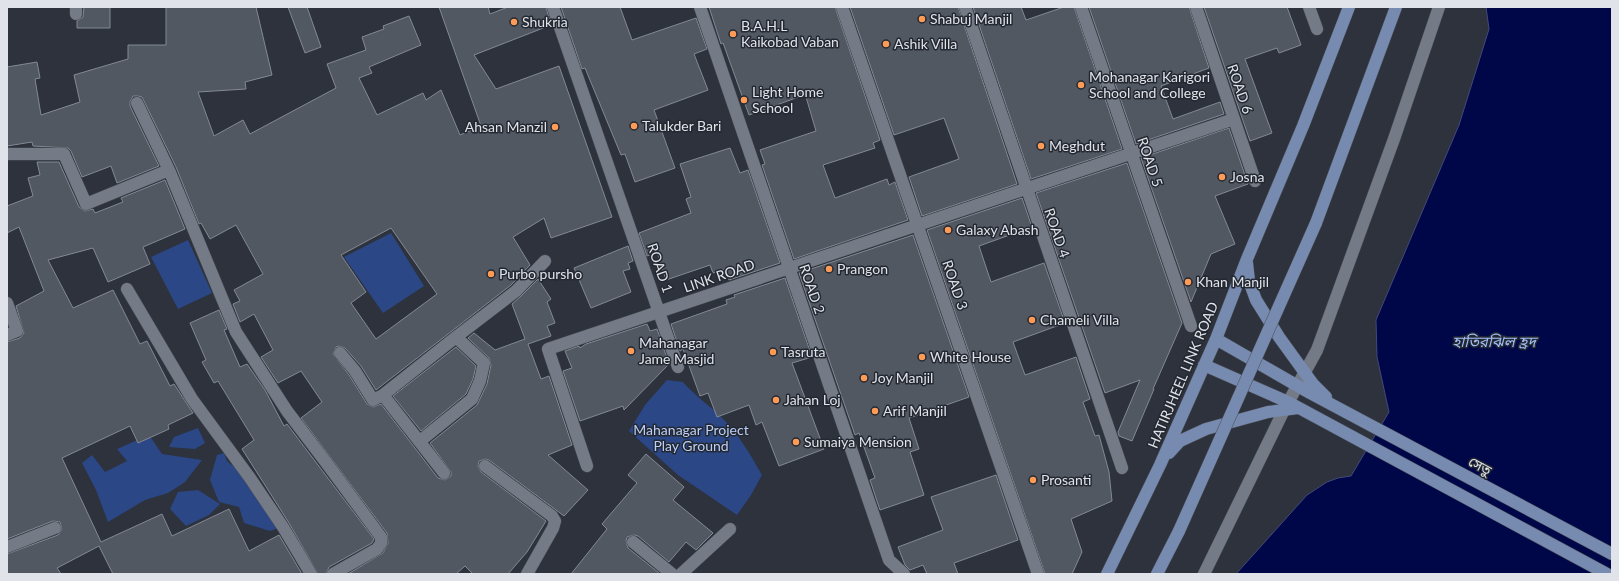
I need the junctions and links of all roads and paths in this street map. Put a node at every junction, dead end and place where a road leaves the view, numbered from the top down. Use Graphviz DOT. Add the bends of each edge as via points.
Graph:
graph roads {
  1 [pos="553,7"];
  2 [pos="700,7"];
  3 [pos="842,7"];
  4 [pos="965,7"];
  5 [pos="1081,7"];
  6 [pos="1196,7"];
  7 [pos="1309,7"];
  8 [pos="1349,7"];
  9 [pos="1396,7"];
  10 [pos="1439,7"];
  11 [pos="1317,29"];
  12 [pos="137,103"];
  13 [pos="1234,119"];
  14 [pos="1132,153"];
  15 [pos="7,154"];
  16 [pos="169,170"];
  17 [pos="1255,181"];
  18 [pos="1026,189"];
  19 [pos="919,225"];
  20 [pos="1247,258"];
  21 [pos="546,261"];
  22 [pos="789,268"];
  23 [pos="127,289"];
  24 [pos="7,303"];
  25 [pos="660,312"];
  26 [pos="1190,326"];
  27 [pos="7,335"];
  28 [pos="456,338"];
  29 [pos="1216,339"];
  30 [pos="340,352"];
  31 [pos="1204,366"];
  32 [pos="678,367"];
  33 [pos="1305,372"];
  34 [pos="1297,386"];
  35 [pos="383,395"];
  36 [pos="1334,404"];
  37 [pos="1286,406"];
  38 [pos="420,442"];
  39 [pos="1160,465"];
  40 [pos="485,466"];
  41 [pos="587,466"];
  42 [pos="1122,468"];
  43 [pos="444,473"];
  44 [pos="55,528"];
  45 [pos="730,529"];
  46 [pos="633,542"];
  47 [pos="7,547"];
  48 [pos="1612,554"];
  49 [pos="311,574"];
  50 [pos="333,574"];
  51 [pos="527,574"];
  52 [pos="672,574"];
  53 [pos="681,574"];
  54 [pos="904,574"];
  55 [pos="1038,574"];
  56 [pos="1107,574"];
  57 [pos="1157,574"];
  58 [pos="1204,574"];
  59 [pos="1608,574"];
  1 -- 25 [label="street, ROAD 1"];
  2 -- 22 [label="street, ROAD 2"];
  3 -- 19 [label="street, ROAD 3"];
  4 -- 18 [label="street, ROAD 4"];
  5 -- 14 [label="street, ROAD 5"];
  6 -- 13 [label="street, ROAD 6"];
  7 -- 11 [label="street"];
  8 -- 20 [label="main road, HATIRJHEEL LINK ROAD" via="1303,126"];
  9 -- 57 [label="main road, bridge" via="1316,223 1179,531"];
  10 -- 33 [label="street" via="1389,154 1317,350"];
  12 -- 16 [label="street"];
  13 -- 14 [label="street, LINK ROAD"];
  13 -- 17 [label="street, ROAD 6"];
  14 -- 18 [label="street, LINK ROAD"];
  14 -- 26 [label="street, ROAD 5"];
  15 -- 16 [label="street" via="64,154 86,204"];
  16 -- 50 [label="street" via="236,332 287,411 380,537 381,543 377,549"];
  18 -- 19 [label="street, LINK ROAD"];
  18 -- 42 [label="street, ROAD 4"];
  19 -- 22 [label="street, LINK ROAD"];
  19 -- 55 [label="street, ROAD 3"];
  20 -- 29 [label="main road, HATIRJHEEL LINK ROAD"];
  20 -- 33 [label="main road" via="1249,281 1256,300"];
  21 -- 28 [label="street" via="516,291"];
  22 -- 25 [label="street, LINK ROAD"];
  22 -- 54 [label="street, ROAD 2" via="889,560"];
  23 -- 49 [label="street" via="192,399 250,478"];
  24 -- 27 [label="street" via="18,331"];
  25 -- 32 [label="street"];
  25 -- 41 [label="street, ROAD 1" via="548,349"];
  28 -- 35 [label="street"];
  28 -- 38 [label="street" via="484,363 480,382 472,399"];
  29 -- 31 [label="main road, HATIRJHEEL LINK ROAD"];
  29 -- 34 [label="main road"];
  30 -- 35 [label="street" via="373,400"];
  31 -- 37 [label="main road"];
  31 -- 39 [label="main road, HATIRJHEEL LINK ROAD"];
  33 -- 34 [label="street"];
  33 -- 36 [label="main road"];
  34 -- 36 [label="main road"];
  34 -- 37 [label="street"];
  35 -- 38 [label="street"];
  36 -- 48 [label="main road, সেতু"];
  37 -- 39 [label="main road" via="1189,435 1174,447"];
  37 -- 58 [label="street"];
  37 -- 59 [label="main road" via="1299,408"];
  38 -- 43 [label="street"];
  39 -- 56 [label="main road, HATIRJHEEL LINK ROAD"];
  40 -- 51 [label="street" via="552,516 555,521"];
  44 -- 47 [label="street"];
  45 -- 53 [label="street"];
  46 -- 52 [label="street"];
}
